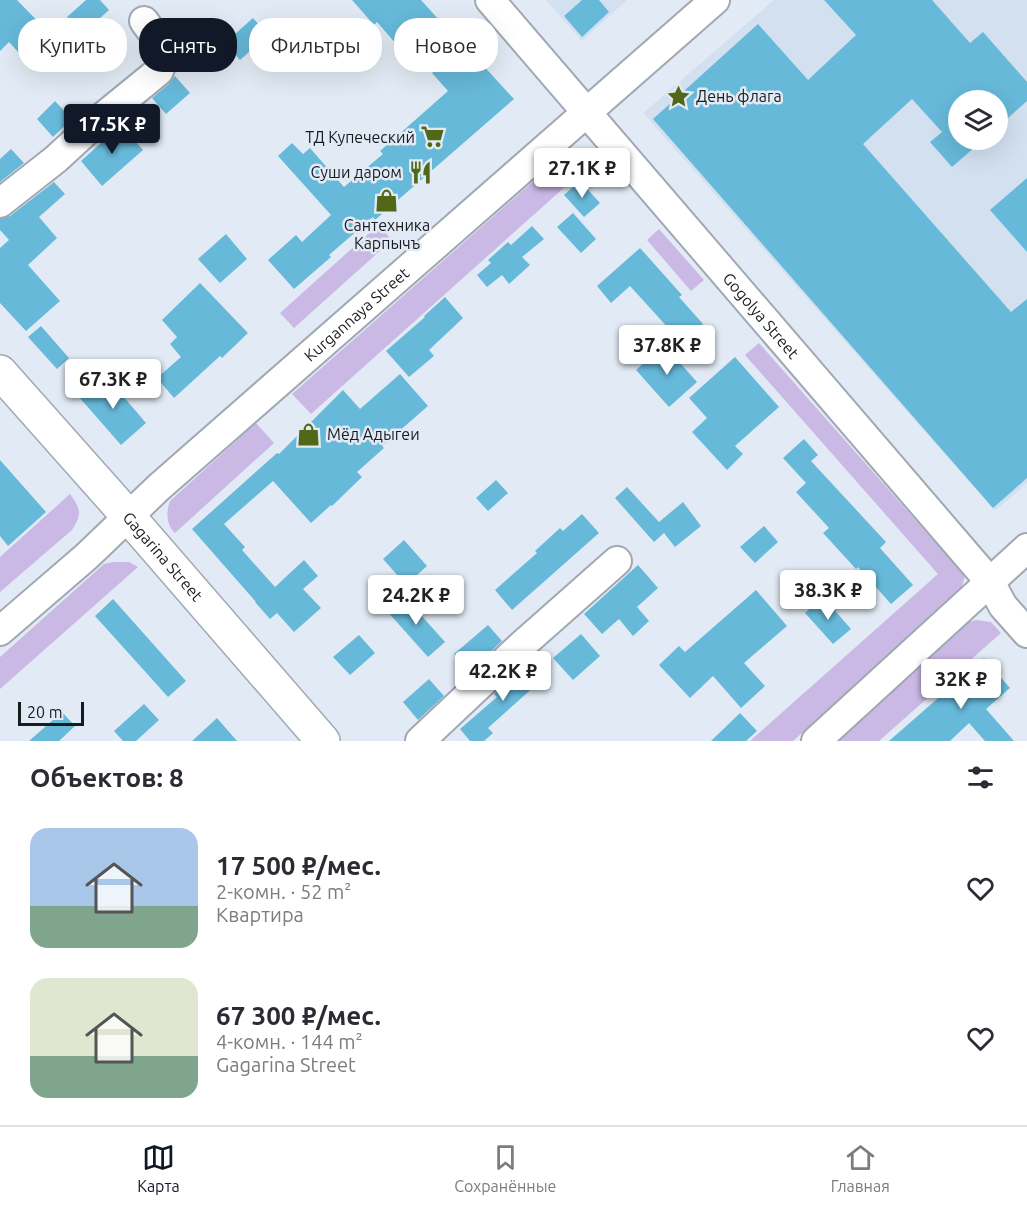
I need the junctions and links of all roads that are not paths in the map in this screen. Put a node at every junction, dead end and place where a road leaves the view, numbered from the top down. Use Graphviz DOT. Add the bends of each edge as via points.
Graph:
graph roads {
  1 [pos="490,0"];
  2 [pos="715,0"];
  3 [pos="158,72"];
  4 [pos="586,113"];
  5 [pos="0,203"];
  6 [pos="0,372"];
  7 [pos="128,516"];
  8 [pos="1027,548"];
  9 [pos="617,561"];
  10 [pos="990,582"];
  11 [pos="0,631"];
  12 [pos="1027,633"];
  13 [pos="323,741"];
  14 [pos="420,741"];
  15 [pos="816,741"];
  1 -- 4 [label="street, Gogolya Street"];
  2 -- 4 [label="street, Kurgannaya Street"];
  3 -- 5 [label="street"];
  4 -- 7 [label="street, Kurgannaya Street"];
  4 -- 10 [label="street, Gogolya Street"];
  6 -- 7 [label="main road, Gagarina Street"];
  7 -- 11 [label="street, Kurgannaya Street"];
  7 -- 13 [label="main road, Gagarina Street"];
  8 -- 10 [label="street"];
  9 -- 14 [label="street"];
  10 -- 12 [label="street, Gogolya Street" via="1003,606"];
  10 -- 15 [label="street"];
}
